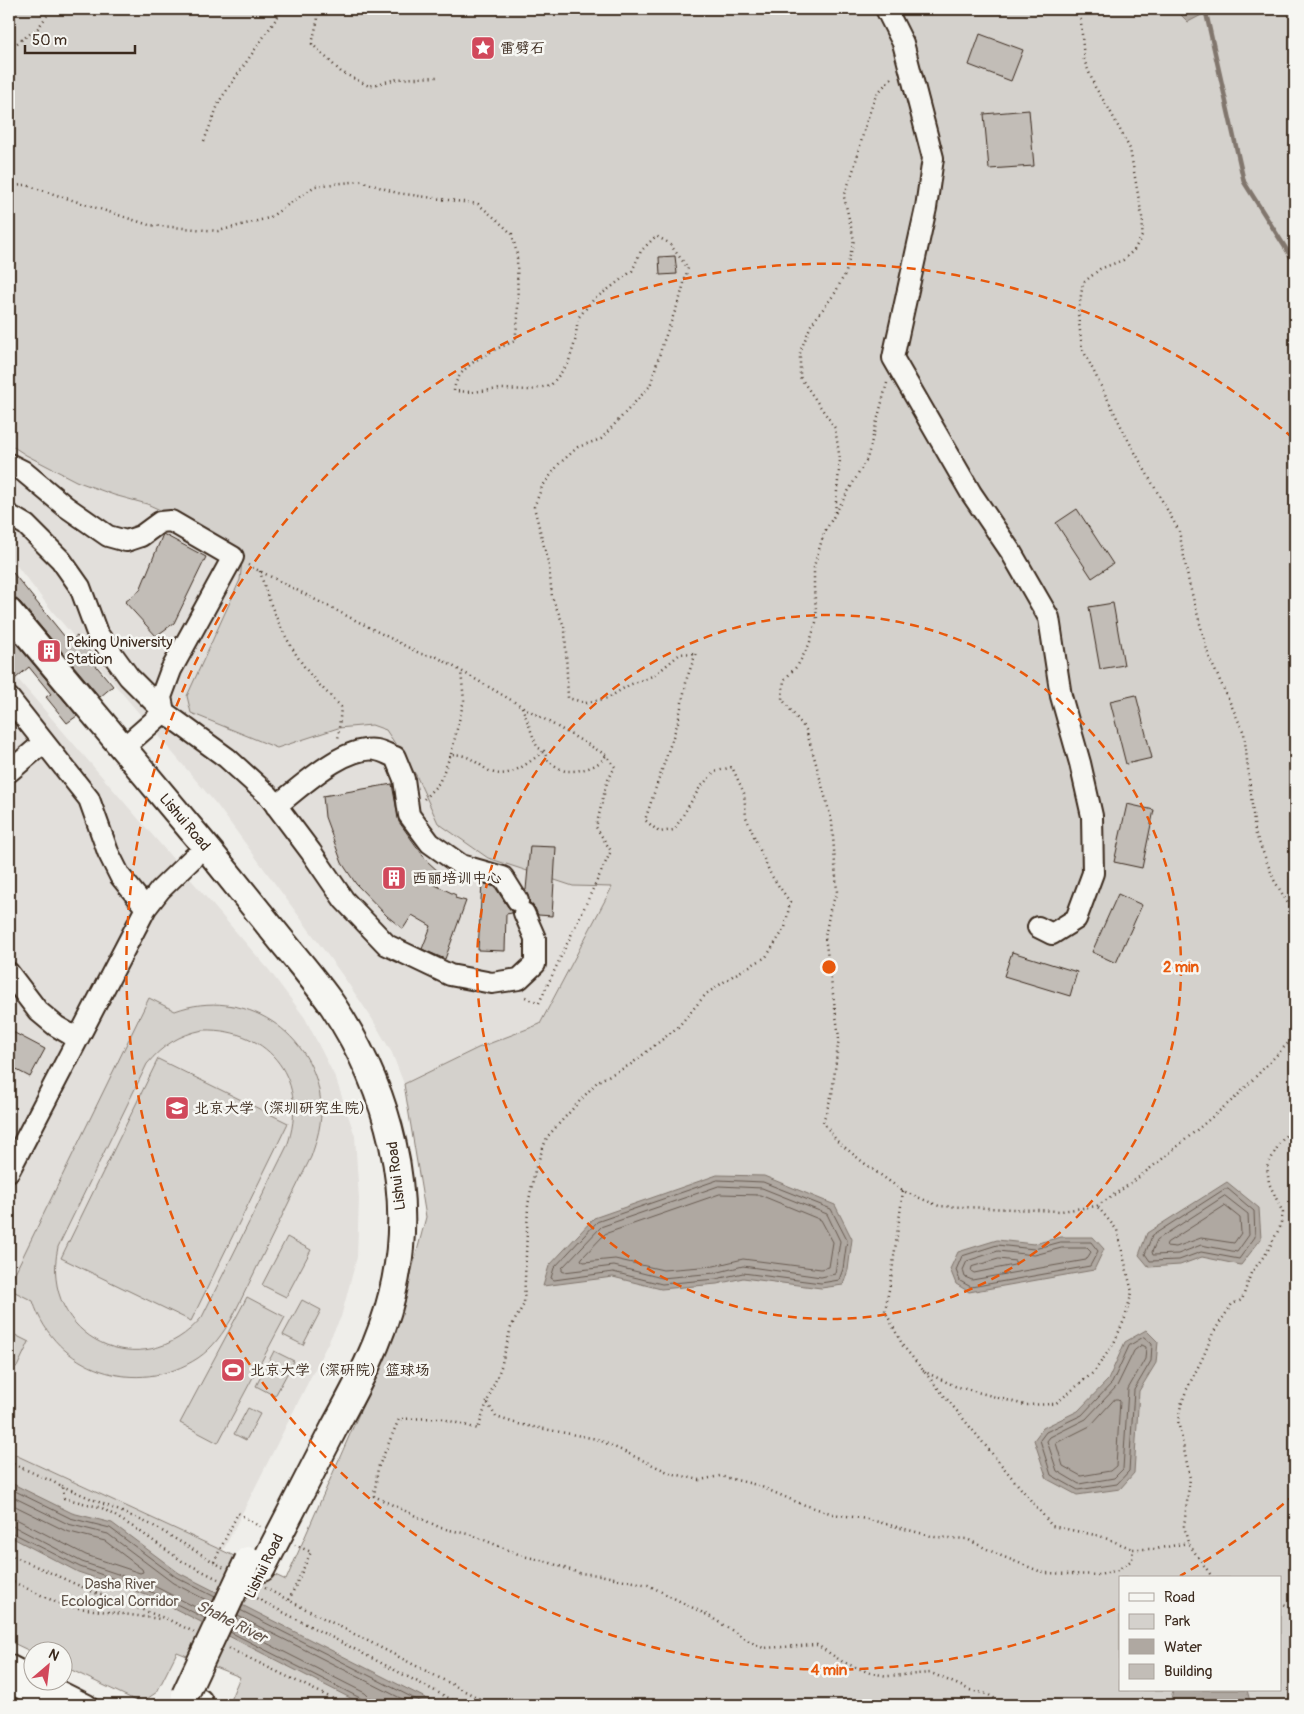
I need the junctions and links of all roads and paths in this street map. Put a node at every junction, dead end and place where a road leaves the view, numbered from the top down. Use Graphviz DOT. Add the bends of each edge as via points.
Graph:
graph roads {
  1 [pos="52,9"];
  2 [pos="283,9"];
  3 [pos="320,9"];
  4 [pos="886,9"];
  5 [pos="1080,9"];
  6 [pos="9,49"];
  7 [pos="908,60"];
  8 [pos="438,77"];
  9 [pos="204,141"];
  10 [pos="9,186"];
  11 [pos="894,358"];
  12 [pos="9,464"];
  13 [pos="9,514"];
  14 [pos="835,514"];
  15 [pos="233,557"];
  16 [pos="260,571"];
  17 [pos="9,612"];
  18 [pos="9,639"];
  19 [pos="461,671"];
  20 [pos="9,698"];
  21 [pos="521,706"];
  22 [pos="164,712"];
  23 [pos="44,742"];
  24 [pos="123,748"];
  25 [pos="544,751"];
  26 [pos="451,754"];
  27 [pos="606,755"];
  28 [pos="339,760"];
  29 [pos="9,772"];
  30 [pos="276,806"];
  31 [pos="409,814"];
  32 [pos="193,858"];
  33 [pos="146,908"];
  34 [pos="1295,915"];
  35 [pos="1038,927"];
  36 [pos="9,973"];
  37 [pos="492,983"];
  38 [pos="1295,1036"];
  39 [pos="78,1039"];
  40 [pos="1295,1124"];
  41 [pos="9,1171"];
  42 [pos="903,1191"];
  43 [pos="1097,1206"];
  44 [pos="922,1370"];
  45 [pos="487,1402"];
  46 [pos="62,1486"];
  47 [pos="271,1533"];
  48 [pos="1188,1543"];
  49 [pos="1133,1549"];
  50 [pos="9,1554"];
  51 [pos="214,1562"];
  52 [pos="249,1571"];
  53 [pos="1212,1576"];
  54 [pos="9,1580"];
  55 [pos="289,1600"];
  56 [pos="1282,1603"];
  57 [pos="1295,1610"];
  58 [pos="167,1619"];
  59 [pos="201,1636"];
  60 [pos="227,1648"];
  61 [pos="9,1665"];
  62 [pos="22,1672"];
  63 [pos="9,1682"];
  64 [pos="61,1692"];
  65 [pos="191,1702"];
  66 [pos="54,1705"];
  67 [pos="87,1705"];
  68 [pos="346,1705"];
  69 [pos="492,1705"];
  70 [pos="1006,1705"];
  1 -- 6 [label="path" via="38,28"];
  2 -- 9 [label="path" via="220,100"];
  3 -- 8 [label="path" via="312,44 341,72 369,86 397,79"];
  4 -- 7 [label="street"];
  5 -- 34 [label="path" via="1084,60 1095,87 1130,149 1143,223 1142,236 1134,250 1123,260 1100,269 1083,283 1078,314 1082,348 1179,531 1209,657 1244,733 1255,832 1274,880"];
  7 -- 11 [label="street" via="933,158 926,208"];
  7 -- 14 [label="path" via="876,95 844,197 854,240 846,272 811,325 800,352 800,377 835,428 840,460"];
  10 -- 45 [label="path" via="26,185 149,225 218,231 269,218 315,186 361,181 397,193 478,204 512,234 517,254 518,317 515,340 463,370 455,382 454,391 531,390 551,385 568,364 578,318 594,298 632,271 641,251 656,236 670,243 688,268 650,386 601,440 578,447 559,464 542,487 534,507 549,566 552,597 566,629 568,698 586,703 608,698 655,675 680,654 696,653 678,722 645,820 659,832 674,830 699,789 714,772 732,767 744,793 746,817 756,841 771,875 790,902 785,928 766,957 706,994 678,1027 630,1065 598,1081 547,1137 535,1170 528,1205 524,1304 511,1327 501,1367"];
  11 -- 14 [label="path" via="866,459"];
  11 -- 35 [label="street" via="971,493 1011,552 1048,618 1061,696 1092,816 1093,873 1076,919 1052,934"];
  12 -- 15 [label="street" via="23,471 108,536 126,541 141,536 160,522 170,521"];
  13 -- 22 [label="street" via="26,525 61,560 80,587 97,633 129,677"];
  14 -- 42 [label="path" via="824,533 814,566 817,619 809,645 798,665 784,680 782,699 806,730 832,822 837,892 825,937 839,1037 832,1094 824,1122 837,1141"];
  15 -- 16 [label="path"];
  15 -- 22 [label="street" via="171,670 161,697"];
  16 -- 19 [label="path" via="421,654 437,657"];
  16 -- 28 [label="path" via="282,631 307,670 341,706"];
  17 -- 24 [label="main road, Lishui Road"];
  18 -- 32 [label="main road, Lishui Road"];
  19 -- 21 [label="path"];
  19 -- 26 [label="path" via="464,700"];
  20 -- 23 [label="street"];
  21 -- 25 [label="path" via="537,747"];
  21 -- 27 [label="path"];
  22 -- 24 [label="street"];
  22 -- 30 [label="street" via="227,758"];
  23 -- 29 [label="street"];
  23 -- 33 [label="street" via="89,798 120,876"];
  24 -- 47 [label="main road, Lishui Road" via="335,1009 367,1067 390,1128 397,1158 400,1246 384,1322 353,1393"];
  25 -- 26 [label="path" via="507,774 488,771 466,754"];
  25 -- 27 [label="path" via="548,762 565,771 590,768 604,760"];
  26 -- 31 [label="path" via="439,783"];
  27 -- 37 [label="path" via="615,768 607,782 596,827 612,850 539,1003"];
  28 -- 30 [label="street" via="326,766"];
  28 -- 31 [label="street" via="352,753 375,750 395,757 404,779"];
  30 -- 37 [label="street" via="344,900 388,945 450,975"];
  31 -- 37 [label="street" via="430,843 461,865 504,877 521,907 535,938 535,964 519,979"];
  32 -- 33 [label="street" via="165,884"];
  32 -- 47 [label="main road, Lishui Road" via="290,975 329,1030 363,1096 381,1169 381,1255 367,1321"];
  33 -- 39 [label="street"];
  36 -- 39 [label="street" via="38,1011"];
  38 -- 43 [label="path" via="1237,1096 1166,1156"];
  39 -- 41 [label="street"];
  40 -- 48 [label="path" via="1267,1167 1269,1184 1283,1213 1280,1227 1251,1273 1242,1300 1232,1304 1213,1333 1181,1404 1178,1421 1190,1478 1184,1526"];
  42 -- 43 [label="path" via="939,1206 1061,1211"];
  42 -- 44 [label="path" via="885,1310 903,1346"];
  43 -- 44 [label="path" via="1116,1230 1132,1292 1114,1343 1094,1372 1055,1404 1025,1405 955,1386"];
  44 -- 49 [label="path" via="1052,1526 1100,1536"];
  45 -- 49 [label="path" via="496,1417 597,1439 670,1473 700,1480 720,1476 757,1485 833,1514 867,1519 935,1537 967,1539 1044,1573 1099,1575 1118,1570 1132,1560"];
  45 -- 70 [label="path" via="478,1429 440,1418 399,1419 378,1468 374,1496 441,1528 472,1535 523,1556 579,1573 648,1585 763,1648 816,1645 843,1662 870,1673 888,1676 931,1673 987,1694"];
  46 -- 51 [label="path" via="152,1525"];
  47 -- 51 [label="path" via="238,1513"];
  47 -- 52 [label="main road, Lishui Road"];
  47 -- 55 [label="path" via="311,1552"];
  48 -- 49 [label="path"];
  48 -- 53 [label="path"];
  50 -- 58 [label="path" via="93,1592"];
  51 -- 52 [label="path"];
  52 -- 55 [label="path"];
  52 -- 65 [label="main road, Lishui Road"];
  54 -- 58 [label="path" via="64,1606"];
  55 -- 69 [label="path"];
  56 -- 57 [label="path"];
  58 -- 59 [label="path"];
  60 -- 68 [label="path"];
  61 -- 62 [label="street"];
  63 -- 66 [label="street"];
  64 -- 67 [label="street"];
}
